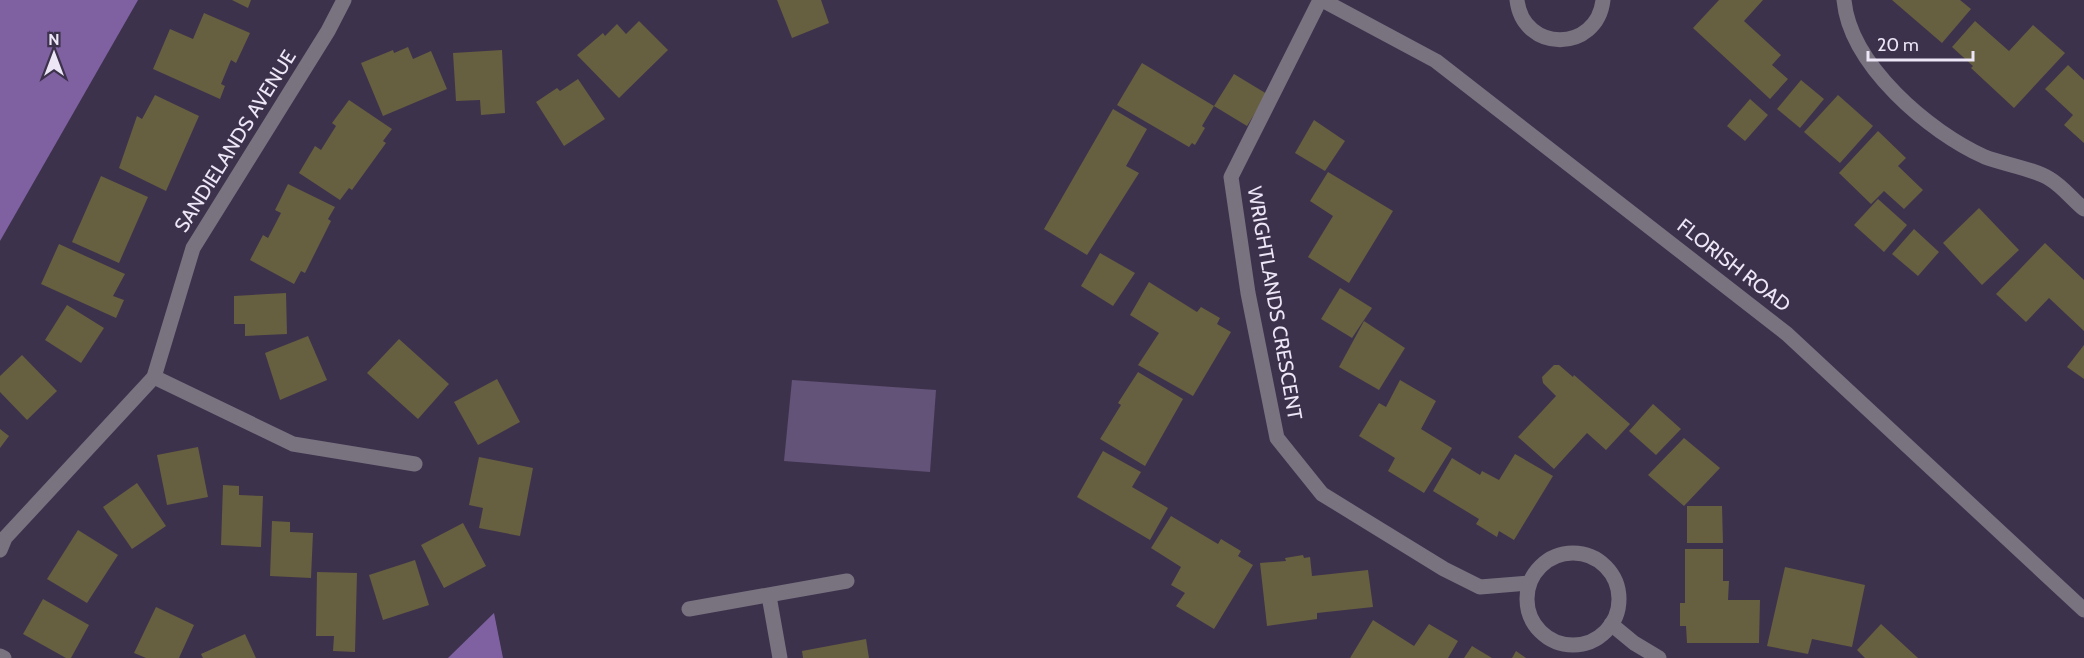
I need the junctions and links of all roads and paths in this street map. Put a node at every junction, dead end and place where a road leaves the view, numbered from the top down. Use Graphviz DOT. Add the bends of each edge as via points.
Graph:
graph roads {
  1 [pos="344,0"];
  2 [pos="1321,0"];
  3 [pos="1517,0"];
  4 [pos="1603,0"];
  5 [pos="1844,0"];
  6 [pos="2084,209"];
  7 [pos="154,377"];
  8 [pos="415,464"];
  9 [pos="0,550"];
  10 [pos="847,580"];
  11 [pos="1528,584"];
  12 [pos="769,596"];
  13 [pos="689,609"];
  14 [pos="2084,610"];
  15 [pos="1611,624"];
  16 [pos="780,658"];
  17 [pos="1659,658"];
  1 -- 7 [label="street, SANDIELANDS AVENUE" via="193,248"];
  2 -- 11 [label="street, WRIGHTLANDS CRESCENT" via="1231,177 1248,293 1277,438 1322,494 1444,569 1480,587"];
  2 -- 14 [label="street, FLORISH ROAD" via="1436,61 1787,334"];
  3 -- 4 [label="street" via="1523,20 1533,32 1550,40 1565,40 1579,36 1594,24"];
  5 -- 6 [label="street" via="1845,15 1866,57 1900,99 1946,136 1986,157 2050,178"];
  7 -- 8 [label="street" via="293,444"];
  7 -- 9 [label="street, SANDIELANDS AVENUE" via="5,538"];
  10 -- 12 [label="street"];
  11 -- 15 [label="street" via="1528,613 1546,637 1574,645 1589,642"];
  11 -- 15 [label="street" via="1536,570 1562,553 1593,556 1615,579 1619,594 1618,610"];
  12 -- 13 [label="street"];
  12 -- 16 [label="street"];
  15 -- 17 [label="street"];
}
